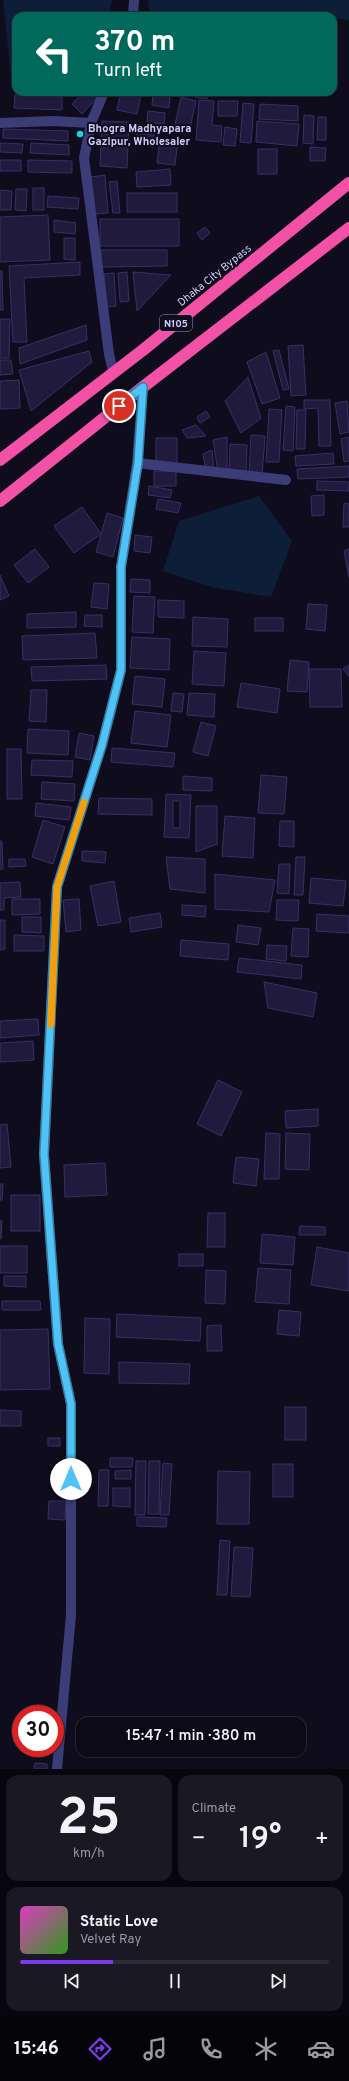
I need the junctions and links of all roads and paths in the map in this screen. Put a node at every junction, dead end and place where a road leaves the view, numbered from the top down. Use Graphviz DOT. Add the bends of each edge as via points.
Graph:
graph roads {
  1 [pos="134,0"];
  2 [pos="133,12"];
  3 [pos="102,96"];
  4 [pos="0,122"];
  5 [pos="91,123"];
  6 [pos="349,183"];
  7 [pos="349,228"];
  8 [pos="113,371"];
  9 [pos="143,387"];
  10 [pos="0,460"];
  11 [pos="138,463"];
  12 [pos="286,480"];
  13 [pos="0,501"];
  14 [pos="57,1769"];
  1 -- 2 [label="street"];
  3 -- 5 [label="street"];
  4 -- 5 [label="street"];
  5 -- 8 [label="street" via="84,158"];
  6 -- 8 [label="highway, Dhaka City Bypass / N105" via="143,350"];
  7 -- 9 [label="highway"];
  8 -- 10 [label="highway, Dhaka City Bypass / N105"];
  9 -- 11 [label="street"];
  9 -- 13 [label="highway"];
  11 -- 12 [label="street"];
  11 -- 14 [label="street" via="121,567 121,670 102,745 57,887 44,1154 58,1344 71,1404 71,1615"];
}
